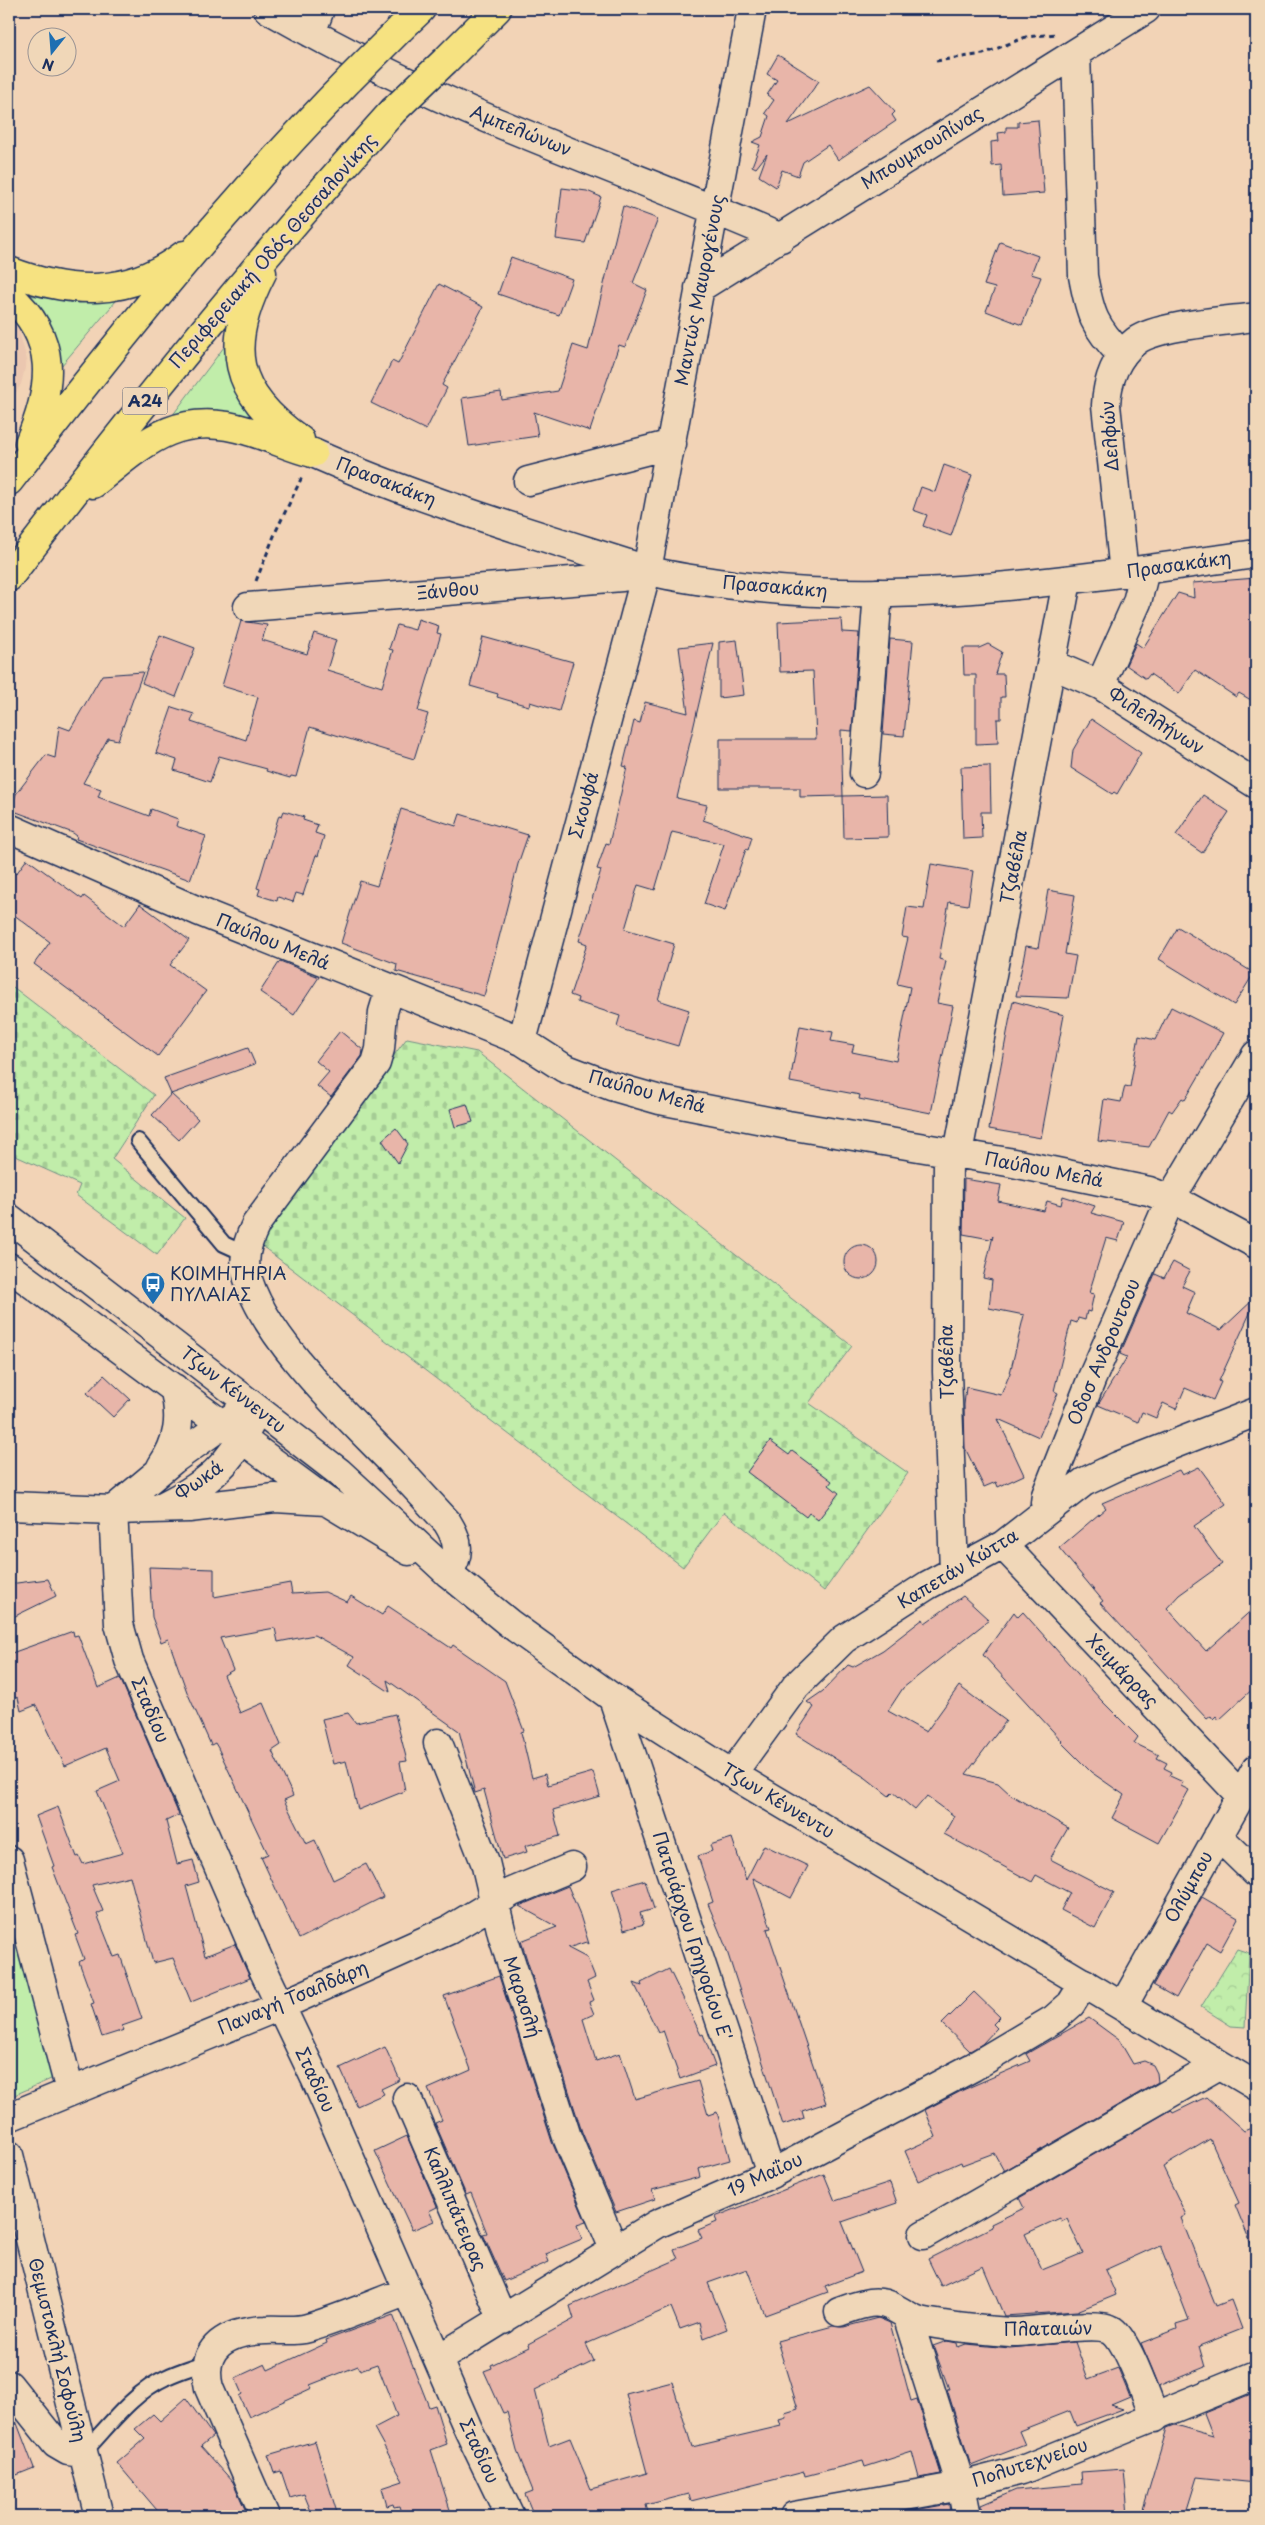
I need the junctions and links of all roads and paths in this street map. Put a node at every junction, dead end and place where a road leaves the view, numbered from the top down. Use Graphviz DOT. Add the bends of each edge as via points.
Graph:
graph roads {
  1 [pos="268,9"];
  2 [pos="421,9"];
  3 [pos="497,9"];
  4 [pos="752,9"];
  5 [pos="1146,9"];
  6 [pos="316,21"];
  7 [pos="1084,47"];
  8 [pos="936,61"];
  9 [pos="715,209"];
  10 [pos="288,230"];
  11 [pos="781,238"];
  12 [pos="205,239"];
  13 [pos="9,271"];
  14 [pos="699,288"];
  15 [pos="9,295"];
  16 [pos="1256,317"];
  17 [pos="1122,355"];
  18 [pos="672,444"];
  19 [pos="313,454"];
  20 [pos="9,481"];
  21 [pos="528,481"];
  22 [pos="61,510"];
  23 [pos="1256,554"];
  24 [pos="647,570"];
  25 [pos="1134,572"];
  26 [pos="9,577"];
  27 [pos="1067,581"];
  28 [pos="878,593"];
  29 [pos="248,607"];
  30 [pos="1053,665"];
  31 [pos="1100,686"];
  32 [pos="864,773"];
  33 [pos="1256,784"];
  34 [pos="9,828"];
  35 [pos="390,989"];
  36 [pos="522,1041"];
  37 [pos="1256,1056"];
  38 [pos="138,1141"];
  39 [pos="953,1153"];
  40 [pos="1171,1198"];
  41 [pos="9,1218"];
  42 [pos="1256,1244"];
  43 [pos="246,1254"];
  44 [pos="9,1267"];
  45 [pos="174,1388"];
  46 [pos="254,1406"];
  47 [pos="1256,1412"];
  48 [pos="233,1432"];
  49 [pos="156,1473"];
  50 [pos="326,1501"];
  51 [pos="9,1506"];
  52 [pos="1049,1508"];
  53 [pos="157,1509"];
  54 [pos="113,1510"];
  55 [pos="1003,1545"];
  56 [pos="954,1572"];
  57 [pos="448,1573"];
  58 [pos="613,1698"];
  59 [pos="438,1743"];
  60 [pos="1256,1769"];
  61 [pos="732,1774"];
  62 [pos="1241,1796"];
  63 [pos="1218,1836"];
  64 [pos="9,1860"];
  65 [pos="572,1867"];
  66 [pos="1256,1873"];
  67 [pos="493,1902"];
  68 [pos="1084,1983"];
  69 [pos="280,2006"];
  70 [pos="1123,2006"];
  71 [pos="1219,2064"];
  72 [pos="1256,2086"];
  73 [pos="70,2091"];
  74 [pos="407,2098"];
  75 [pos="9,2117"];
  76 [pos="9,2155"];
  77 [pos="771,2174"];
  78 [pos="923,2234"];
  79 [pos="614,2249"];
  80 [pos="408,2291"];
  81 [pos="898,2310"];
  82 [pos="839,2312"];
  83 [pos="503,2320"];
  84 [pos="209,2358"];
  85 [pos="438,2358"];
  86 [pos="1256,2376"];
  87 [pos="9,2385"];
  88 [pos="1155,2418"];
  89 [pos="83,2453"];
  90 [pos="961,2486"];
  91 [pos="99,2516"];
  92 [pos="265,2516"];
  93 [pos="510,2516"];
  94 [pos="794,2516"];
  95 [pos="967,2516"];
  1 -- 6 [label="street, Αμπελώνων"];
  2 -- 12 [label="highway, bridge" via="284,148"];
  3 -- 10 [label="highway, Περιφερειακή Οδός Θεσσαλονίκης / Α24, bridge" via="393,111"];
  4 -- 9 [label="street, Μαντώς Μαυρογένους"];
  5 -- 7 [label="street, Μπουμπουλίνας"];
  6 -- 9 [label="street, Αμπελώνων" via="425,91"];
  7 -- 8 [label="path" via="1066,34 1026,37 983,54"];
  7 -- 11 [label="street, Μπουμπουλίνας"];
  7 -- 17 [label="street" via="1083,276 1096,326"];
  9 -- 11 [label="street, Αμπελώνων"];
  9 -- 14 [label="street, Μαντώς Μαυρογένους"];
  10 -- 19 [label="highway" via="255,288 240,334 239,354 244,375 259,405"];
  10 -- 22 [label="highway, Περιφερειακή Οδός Θεσσαλονίκης / Α24" via="132,417"];
  11 -- 14 [label="street, Μπουμπουλίνας"];
  12 -- 13 [label="highway" via="172,264 144,277 102,289 52,286"];
  12 -- 20 [label="highway"];
  14 -- 18 [label="street, Μαντώς Μαυρογένους"];
  15 -- 20 [label="highway" via="26,311 37,328 47,370 44,396 32,435"];
  16 -- 17 [label="street, Δελφών" via="1147,335"];
  17 -- 25 [label="street, Δελφών" via="1109,382 1106,405"];
  18 -- 21 [label="street"];
  18 -- 24 [label="street, Μαντώς Μαυρογένους"];
  19 -- 22 [label="highway" via="233,426 181,427 149,440"];
  19 -- 24 [label="street, Πρασακάκη" via="396,487"];
  19 -- 29 [label="path" via="269,549"];
  22 -- 26 [label="highway, Περιφερειακή Οδός Θεσσαλονίκης / Α24"];
  23 -- 25 [label="street, Πρασακάκη"];
  24 -- 28 [label="street, Πρασακάκη" via="753,587"];
  24 -- 29 [label="street, Ξάνθου" via="622,577"];
  24 -- 36 [label="street, Σκουφά"];
  25 -- 27 [label="street, Πρασακάκη"];
  25 -- 31 [label="street" via="1137,602"];
  27 -- 28 [label="street, Πρασακάκη"];
  27 -- 30 [label="street, Τζαβέλα"];
  28 -- 32 [label="street"];
  30 -- 31 [label="street, Φιλελλήνων"];
  30 -- 39 [label="street, Τζαβέλα"];
  31 -- 33 [label="street, Φιλελλήνων"];
  34 -- 35 [label="street, Παύλου Μελά" via="198,911"];
  35 -- 36 [label="street, Παύλου Μελά"];
  35 -- 43 [label="street" via="383,1012 376,1063 256,1224 248,1239"];
  36 -- 39 [label="street, Παύλου Μελά" via="564,1068 660,1100"];
  37 -- 40 [label="street, Οδοσ Ανδρουτσου"];
  38 -- 43 [label="lane" via="224,1244"];
  39 -- 40 [label="street, Παύλου Μελά" via="1063,1172"];
  39 -- 56 [label="street, Τζαβέλα" via="946,1372"];
  40 -- 42 [label="street, Παύλου Μελά"];
  40 -- 52 [label="street, Οδοσ Ανδρουτσου" via="1062,1449 1046,1495 1045,1503"];
  41 -- 46 [label="street, Τζων Κέννεντυ"];
  43 -- 57 [label="street" via="246,1270 252,1290 271,1325 346,1416 446,1522 456,1537 458,1551"];
  44 -- 45 [label="street, Τζων Κέννεντυ"];
  45 -- 48 [label="street, Τζων Κέννεντυ"];
  45 -- 49 [label="street" via="179,1427 168,1456"];
  46 -- 48 [label="street, Φωκά"];
  46 -- 57 [label="street, Τζων Κέννεντυ" via="339,1472"];
  47 -- 52 [label="street, Καπετάν Κώττα" via="1105,1472 1084,1482"];
  48 -- 49 [label="street, Φωκά"];
  48 -- 50 [label="street, Τζων Κέννεντυ"];
  48 -- 53 [label="street, Φωκά" via="234,1454 212,1476 182,1497"];
  49 -- 54 [label="street, Φωκά"];
  50 -- 53 [label="street" via="275,1498"];
  50 -- 57 [label="street, Τζων Κέννεντυ"];
  51 -- 54 [label="street, Φωκά"];
  52 -- 55 [label="street, Καπετάν Κώττα"];
  53 -- 54 [label="street, Φωκά"];
  54 -- 69 [label="street, Σταδίου" via="119,1624 124,1643 141,1690"];
  55 -- 56 [label="street, Καπετάν Κώττα"];
  55 -- 62 [label="street, Χειμάρρας"];
  56 -- 61 [label="street, Καπετάν Κώττα" via="928,1585 832,1648 783,1702"];
  57 -- 58 [label="street, Τζων Κέννεντυ" via="509,1623"];
  58 -- 61 [label="street, Τζων Κέννεντυ"];
  58 -- 77 [label="street, Πατριάρχου Γρηγορίου Ε'"];
  59 -- 67 [label="street, Μαρασλή" via="479,1846"];
  60 -- 62 [label="street, Ολύμπου"];
  61 -- 68 [label="street, Τζων Κέννεντυ"];
  62 -- 63 [label="street, Ολύμπου"];
  63 -- 66 [label="street"];
  63 -- 70 [label="street, Ολύμπου"];
  64 -- 73 [label="street"];
  65 -- 67 [label="street, Παναγή Τσαλδάρη"];
  67 -- 69 [label="street, Παναγή Τσαλδάρη" via="449,1930"];
  67 -- 79 [label="street, Μαρασλή" via="567,2137"];
  68 -- 70 [label="street, Τζων Κέννεντυ"];
  68 -- 77 [label="street, 19 Μαΐου" via="1066,2008 1038,2030"];
  69 -- 73 [label="street, Παναγή Τσαλδάρη"];
  69 -- 80 [label="street, Σταδίου"];
  70 -- 71 [label="street, Τζων Κέννεντυ"];
  71 -- 72 [label="street, Τζων Κέννεντυ"];
  71 -- 78 [label="street"];
  73 -- 75 [label="street, Παναγή Τσαλδάρη"];
  74 -- 83 [label="street, Καλλιπάτειρας"];
  76 -- 89 [label="street, Θεμιστοκλή Σοφούλη"];
  77 -- 79 [label="street, 19 Μαΐου" via="670,2218"];
  79 -- 83 [label="street, 19 Μαΐου"];
  80 -- 84 [label="street" via="309,2328 238,2334 225,2339"];
  80 -- 85 [label="street, Σταδίου"];
  81 -- 82 [label="street" via="873,2302"];
  81 -- 88 [label="street, Πλαταιών" via="932,2323 1009,2332 1041,2332 1069,2327 1110,2329 1119,2336"];
  81 -- 90 [label="street"];
  83 -- 85 [label="street, 19 Μαΐου"];
  84 -- 89 [label="lane" via="150,2387"];
  84 -- 92 [label="street" via="206,2375 209,2388"];
  85 -- 93 [label="street, Σταδίου"];
  86 -- 88 [label="street, Πολυτεχνείου"];
  87 -- 89 [label="street" via="56,2444 68,2451"];
  88 -- 90 [label="street, Πολυτεχνείου" via="1022,2470"];
  89 -- 91 [label="street, Θεμιστοκλή Σοφούλη"];
  90 -- 94 [label="street, Πολυτεχνείου"];
  90 -- 95 [label="street"];
}
